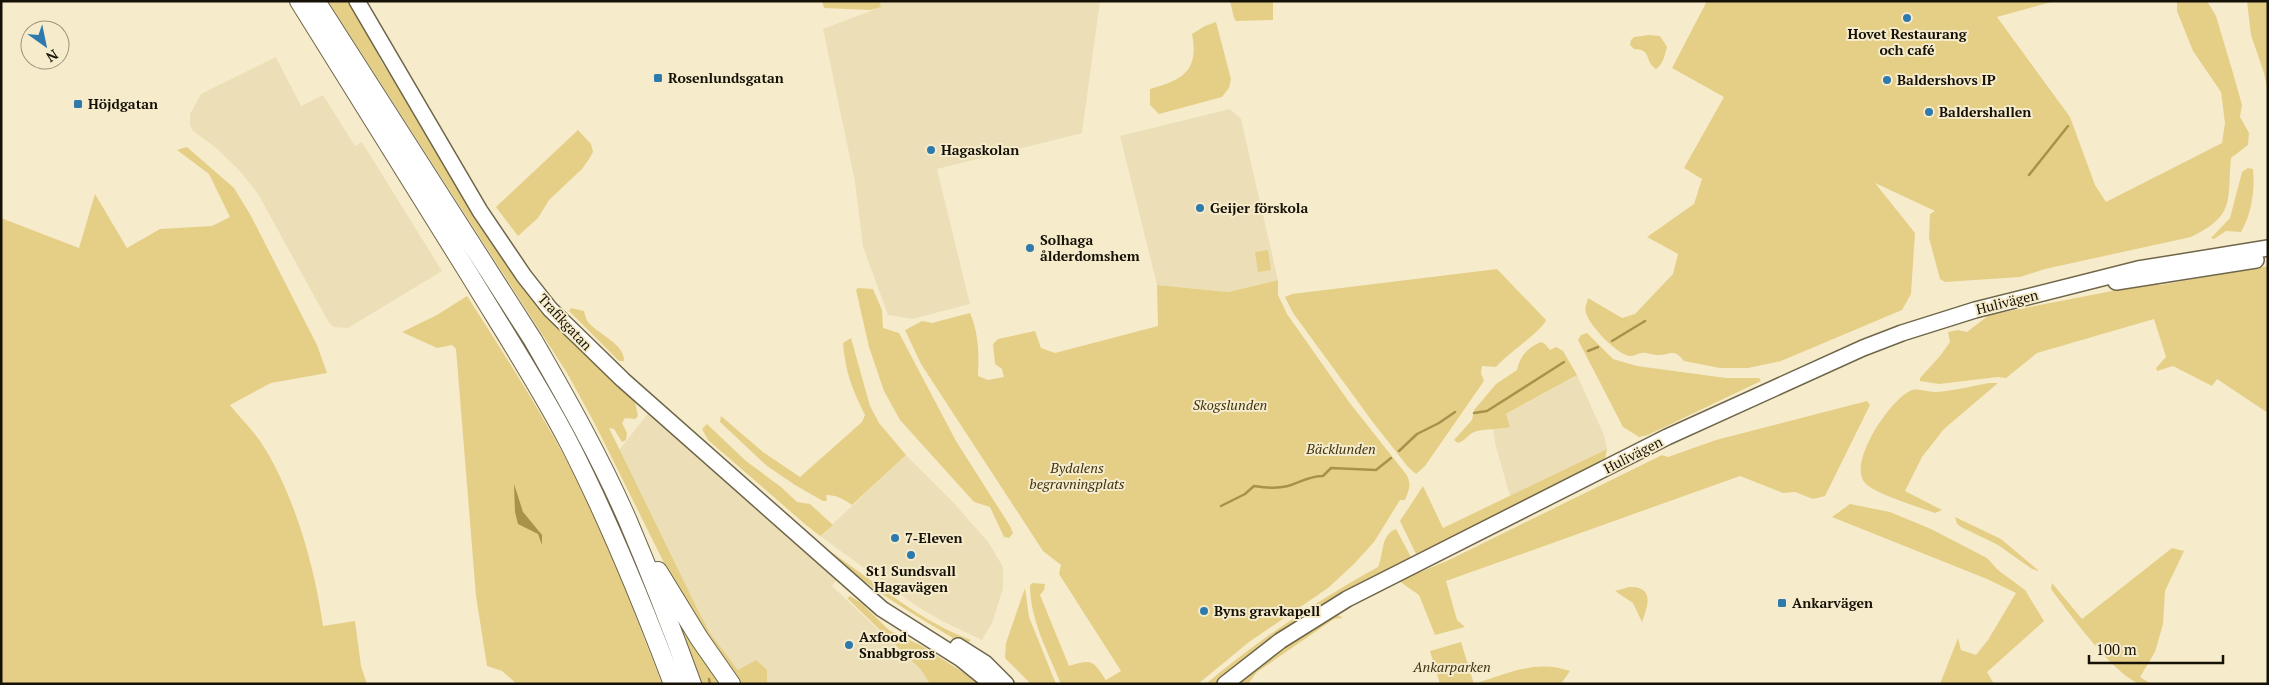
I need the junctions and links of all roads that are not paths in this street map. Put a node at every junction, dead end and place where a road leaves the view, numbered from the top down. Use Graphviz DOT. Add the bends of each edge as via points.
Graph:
graph roads {
  1 [pos="299,1"];
  2 [pos="316,1"];
  3 [pos="357,1"];
  4 [pos="2268,248"];
  5 [pos="2268,258"];
  6 [pos="2070,286"];
  7 [pos="628,520"];
  8 [pos="850,579"];
  9 [pos="673,684"];
  10 [pos="692,684"];
  11 [pos="731,684"];
  12 [pos="992,684"];
  13 [pos="1006,684"];
  14 [pos="1225,684"];
  1 -- 9 [label="highway" via="559,425 611,530"];
  2 -- 7 [label="highway" via="533,340 565,394"];
  3 -- 8 [label="main road, Trafikgatan" via="480,211 550,309 623,380"];
  4 -- 6 [label="main road, Hulivägen" via="2138,268"];
  5 -- 6 [label="main road, Hulivägen" via="2141,280"];
  6 -- 14 [label="main road, Hulivägen" via="1902,333 1814,369 1676,433 1347,599 1280,640"];
  7 -- 10 [label="highway"];
  7 -- 11 [label="highway" via="699,638"];
  8 -- 12 [label="main road, Trafikgatan" via="882,609 961,659"];
  8 -- 13 [label="main road, Trafikgatan" via="985,663"];
}
